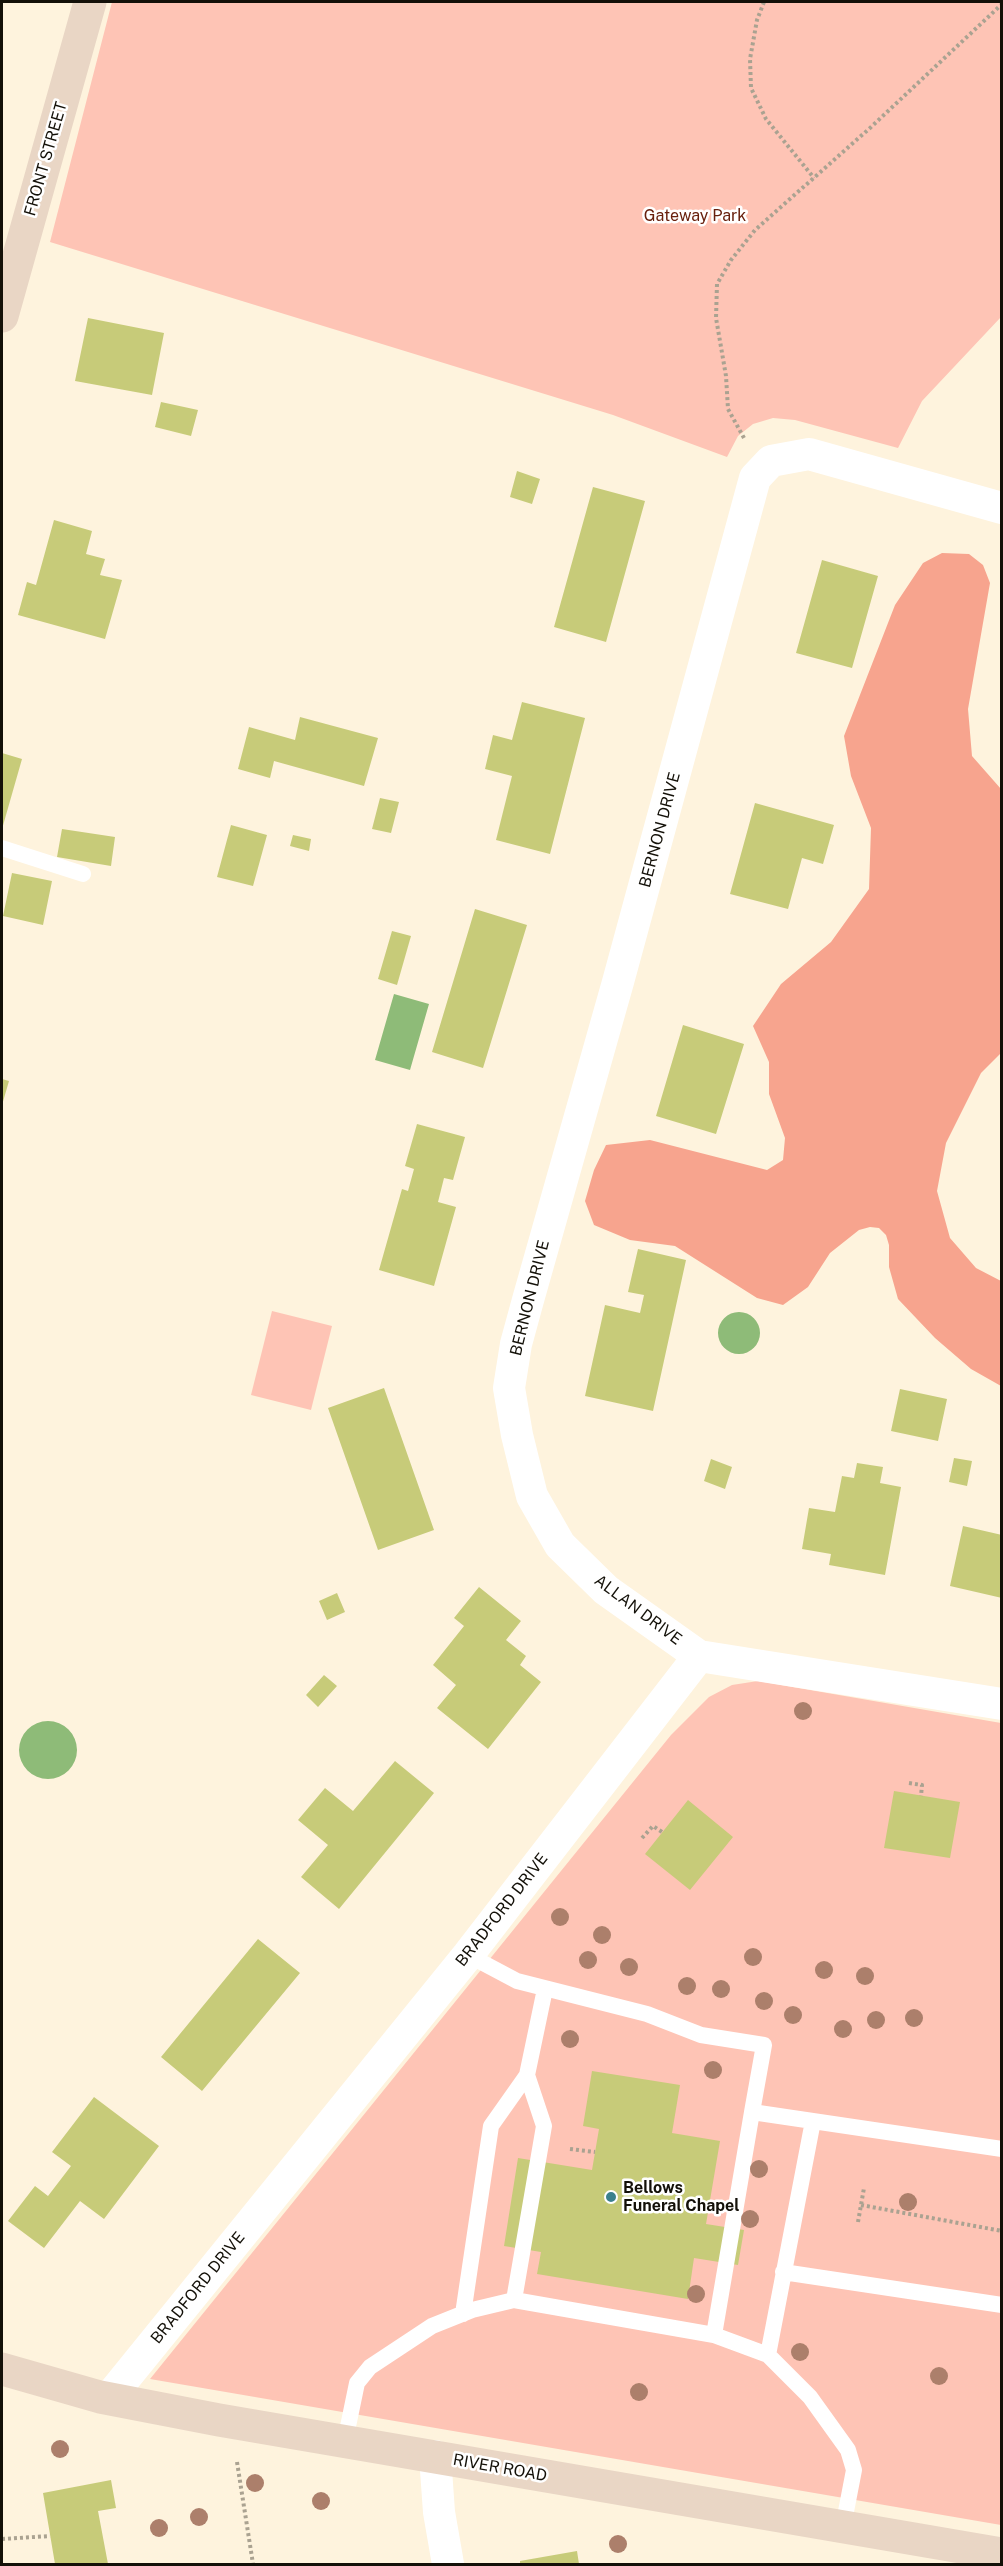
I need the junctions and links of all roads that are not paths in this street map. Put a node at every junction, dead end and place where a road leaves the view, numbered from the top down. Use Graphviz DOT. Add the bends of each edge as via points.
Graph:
graph roads {
  1 [pos="90,2"];
  2 [pos="2,316"];
  3 [pos="1002,508"];
  4 [pos="2,848"];
  5 [pos="83,874"];
  6 [pos="517,1435"];
  7 [pos="699,1656"];
  8 [pos="1002,1704"];
  9 [pos="468,1955"];
  10 [pos="545,1989"];
  11 [pos="527,2075"];
  12 [pos="752,2112"];
  13 [pos="813,2121"];
  14 [pos="1002,2149"];
  15 [pos="783,2272"];
  16 [pos="514,2300"];
  17 [pos="1002,2305"];
  18 [pos="463,2314"];
  19 [pos="714,2335"];
  20 [pos="768,2355"];
  21 [pos="2,2370"];
  22 [pos="109,2398"];
  23 [pos="345,2441"];
  24 [pos="435,2456"];
  25 [pos="843,2527"];
  26 [pos="1002,2554"];
  27 [pos="448,2565"];
  1 -- 2 [label="main road, FRONT STREET"];
  3 -- 6 [label="street, BERNON DRIVE" via="810,454 771,462 755,478 516,1344 509,1388"];
  4 -- 5 [label="lane"];
  6 -- 7 [label="street, ALLAN DRIVE" via="532,1496 560,1545 606,1590"];
  7 -- 8 [label="street"];
  7 -- 9 [label="street, BRADFORD DRIVE"];
  9 -- 10 [label="lane" via="516,1982"];
  9 -- 22 [label="street, BRADFORD DRIVE"];
  10 -- 11 [label="lane"];
  10 -- 12 [label="lane" via="646,2014 701,2035 764,2045"];
  11 -- 16 [label="lane" via="544,2126"];
  11 -- 18 [label="lane" via="491,2126"];
  12 -- 13 [label="lane"];
  12 -- 19 [label="lane"];
  13 -- 14 [label="lane"];
  13 -- 15 [label="lane"];
  15 -- 17 [label="lane"];
  15 -- 20 [label="lane"];
  16 -- 18 [label="lane"];
  16 -- 19 [label="lane"];
  18 -- 23 [label="lane" via="432,2326 370,2367 357,2383"];
  19 -- 20 [label="lane"];
  20 -- 25 [label="lane" via="810,2397 848,2450 854,2470"];
  21 -- 22 [label="main road, RIVER ROAD"];
  22 -- 23 [label="main road, RIVER ROAD"];
  23 -- 24 [label="main road, RIVER ROAD"];
  24 -- 25 [label="main road, RIVER ROAD"];
  24 -- 27 [label="street"];
  25 -- 26 [label="main road, RIVER ROAD"];
}
